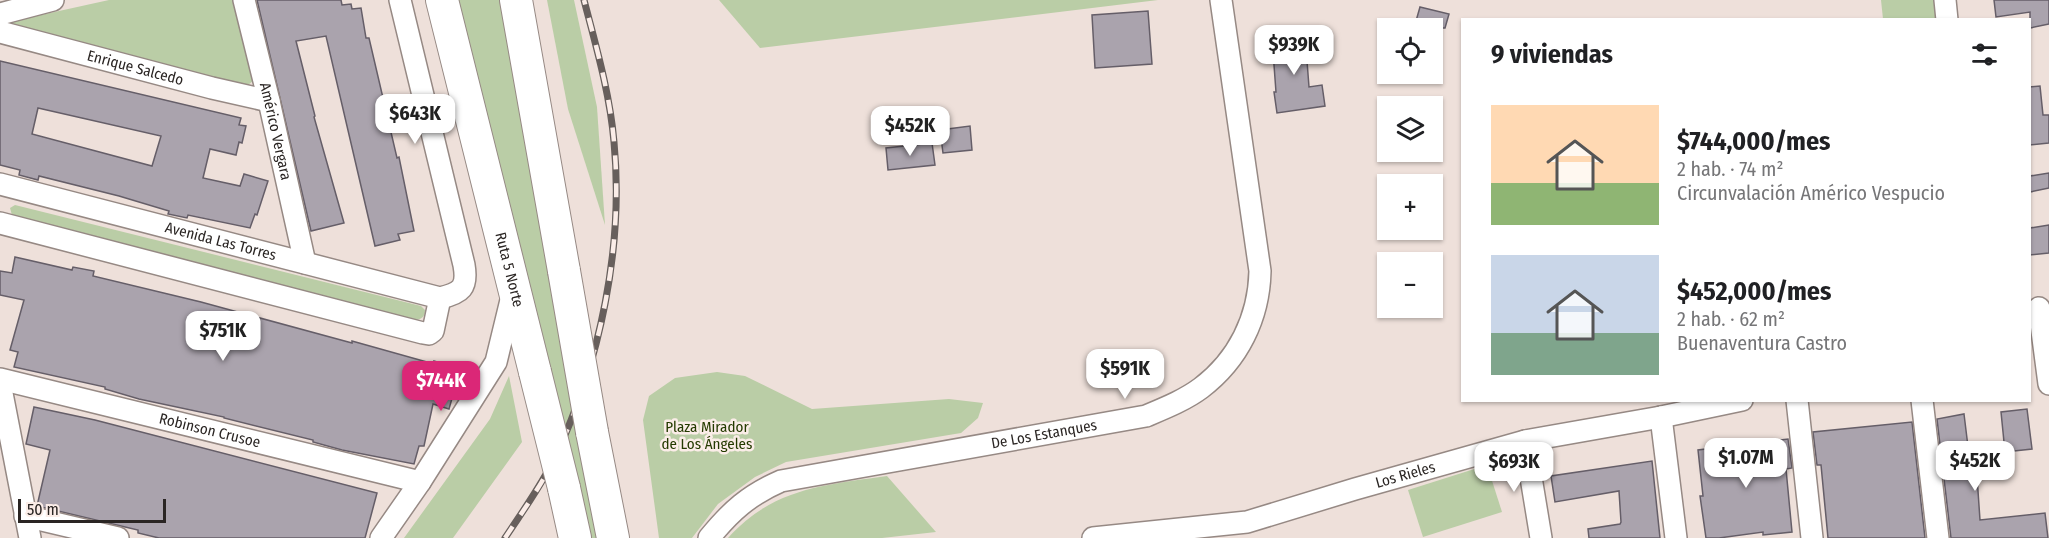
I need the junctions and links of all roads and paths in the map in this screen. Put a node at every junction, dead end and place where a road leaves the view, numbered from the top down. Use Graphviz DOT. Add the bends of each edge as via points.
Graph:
graph roads {
  1 [pos="53,0"];
  2 [pos="244,0"];
  3 [pos="400,0"];
  4 [pos="428,0"];
  5 [pos="442,0"];
  6 [pos="516,0"];
  7 [pos="1221,0"];
  8 [pos="1945,0"];
  9 [pos="0,14"];
  10 [pos="1947,18"];
  11 [pos="0,32"];
  12 [pos="452,44"];
  13 [pos="269,101"];
  14 [pos="0,184"];
  15 [pos="0,223"];
  16 [pos="305,263"];
  17 [pos="514,283"];
  18 [pos="440,298"];
  19 [pos="2039,308"];
  20 [pos="496,362"];
  21 [pos="533,365"];
  22 [pos="0,381"];
  23 [pos="2049,384"];
  24 [pos="1732,402"];
  25 [pos="1797,402"];
  26 [pos="1922,402"];
  27 [pos="1661,417"];
  28 [pos="1525,441"];
  29 [pos="420,482"];
  30 [pos="25,516"];
  31 [pos="1248,530"];
  32 [pos="30,538"];
  33 [pos="118,538"];
  34 [pos="381,538"];
  35 [pos="575,538"];
  36 [pos="613,538"];
  37 [pos="709,538"];
  38 [pos="1093,538"];
  39 [pos="1541,538"];
  40 [pos="1676,538"];
  41 [pos="1812,538"];
  42 [pos="1938,538"];
  1 -- 9 [label="street"];
  2 -- 13 [label="street, Américo Vergara"];
  3 -- 18 [label="street" via="466,274 462,289"];
  4 -- 12 [label="highway"];
  5 -- 12 [label="highway, Ruta 5 Norte"];
  6 -- 36 [label="highway, bridge"];
  7 -- 37 [label="street, De Los Estanques" via="1260,271 1260,294 1240,345 1216,375 1183,399 1146,416 781,481 747,499 727,515"];
  8 -- 10 [label="street"];
  11 -- 13 [label="street, Enrique Salcedo"];
  12 -- 17 [label="highway, Ruta 5 Norte"];
  13 -- 16 [label="street, Américo Vergara"];
  14 -- 16 [label="street, Avenida Las Torres"];
  15 -- 18 [label="street" via="423,333 433,330"];
  16 -- 18 [label="street, Avenida Las Torres"];
  17 -- 20 [label="street"];
  17 -- 21 [label="highway, Ruta 5 Norte"];
  19 -- 23 [label="street"];
  20 -- 21 [label="street" via="512,356"];
  20 -- 29 [label="street"];
  21 -- 35 [label="highway, Ruta 5 Norte, bridge"];
  22 -- 29 [label="street, Robinson Crusoe"];
  22 -- 30 [label="street"];
  24 -- 27 [label="street, Los Rieles"];
  25 -- 41 [label="street"];
  26 -- 42 [label="street"];
  27 -- 28 [label="street, Los Rieles"];
  27 -- 40 [label="street"];
  28 -- 31 [label="street, Los Rieles" via="1366,486"];
  28 -- 39 [label="street"];
  29 -- 34 [label="street"];
  30 -- 32 [label="street"];
  30 -- 33 [label="street"];
  31 -- 38 [label="street, Los Rieles"];
}
